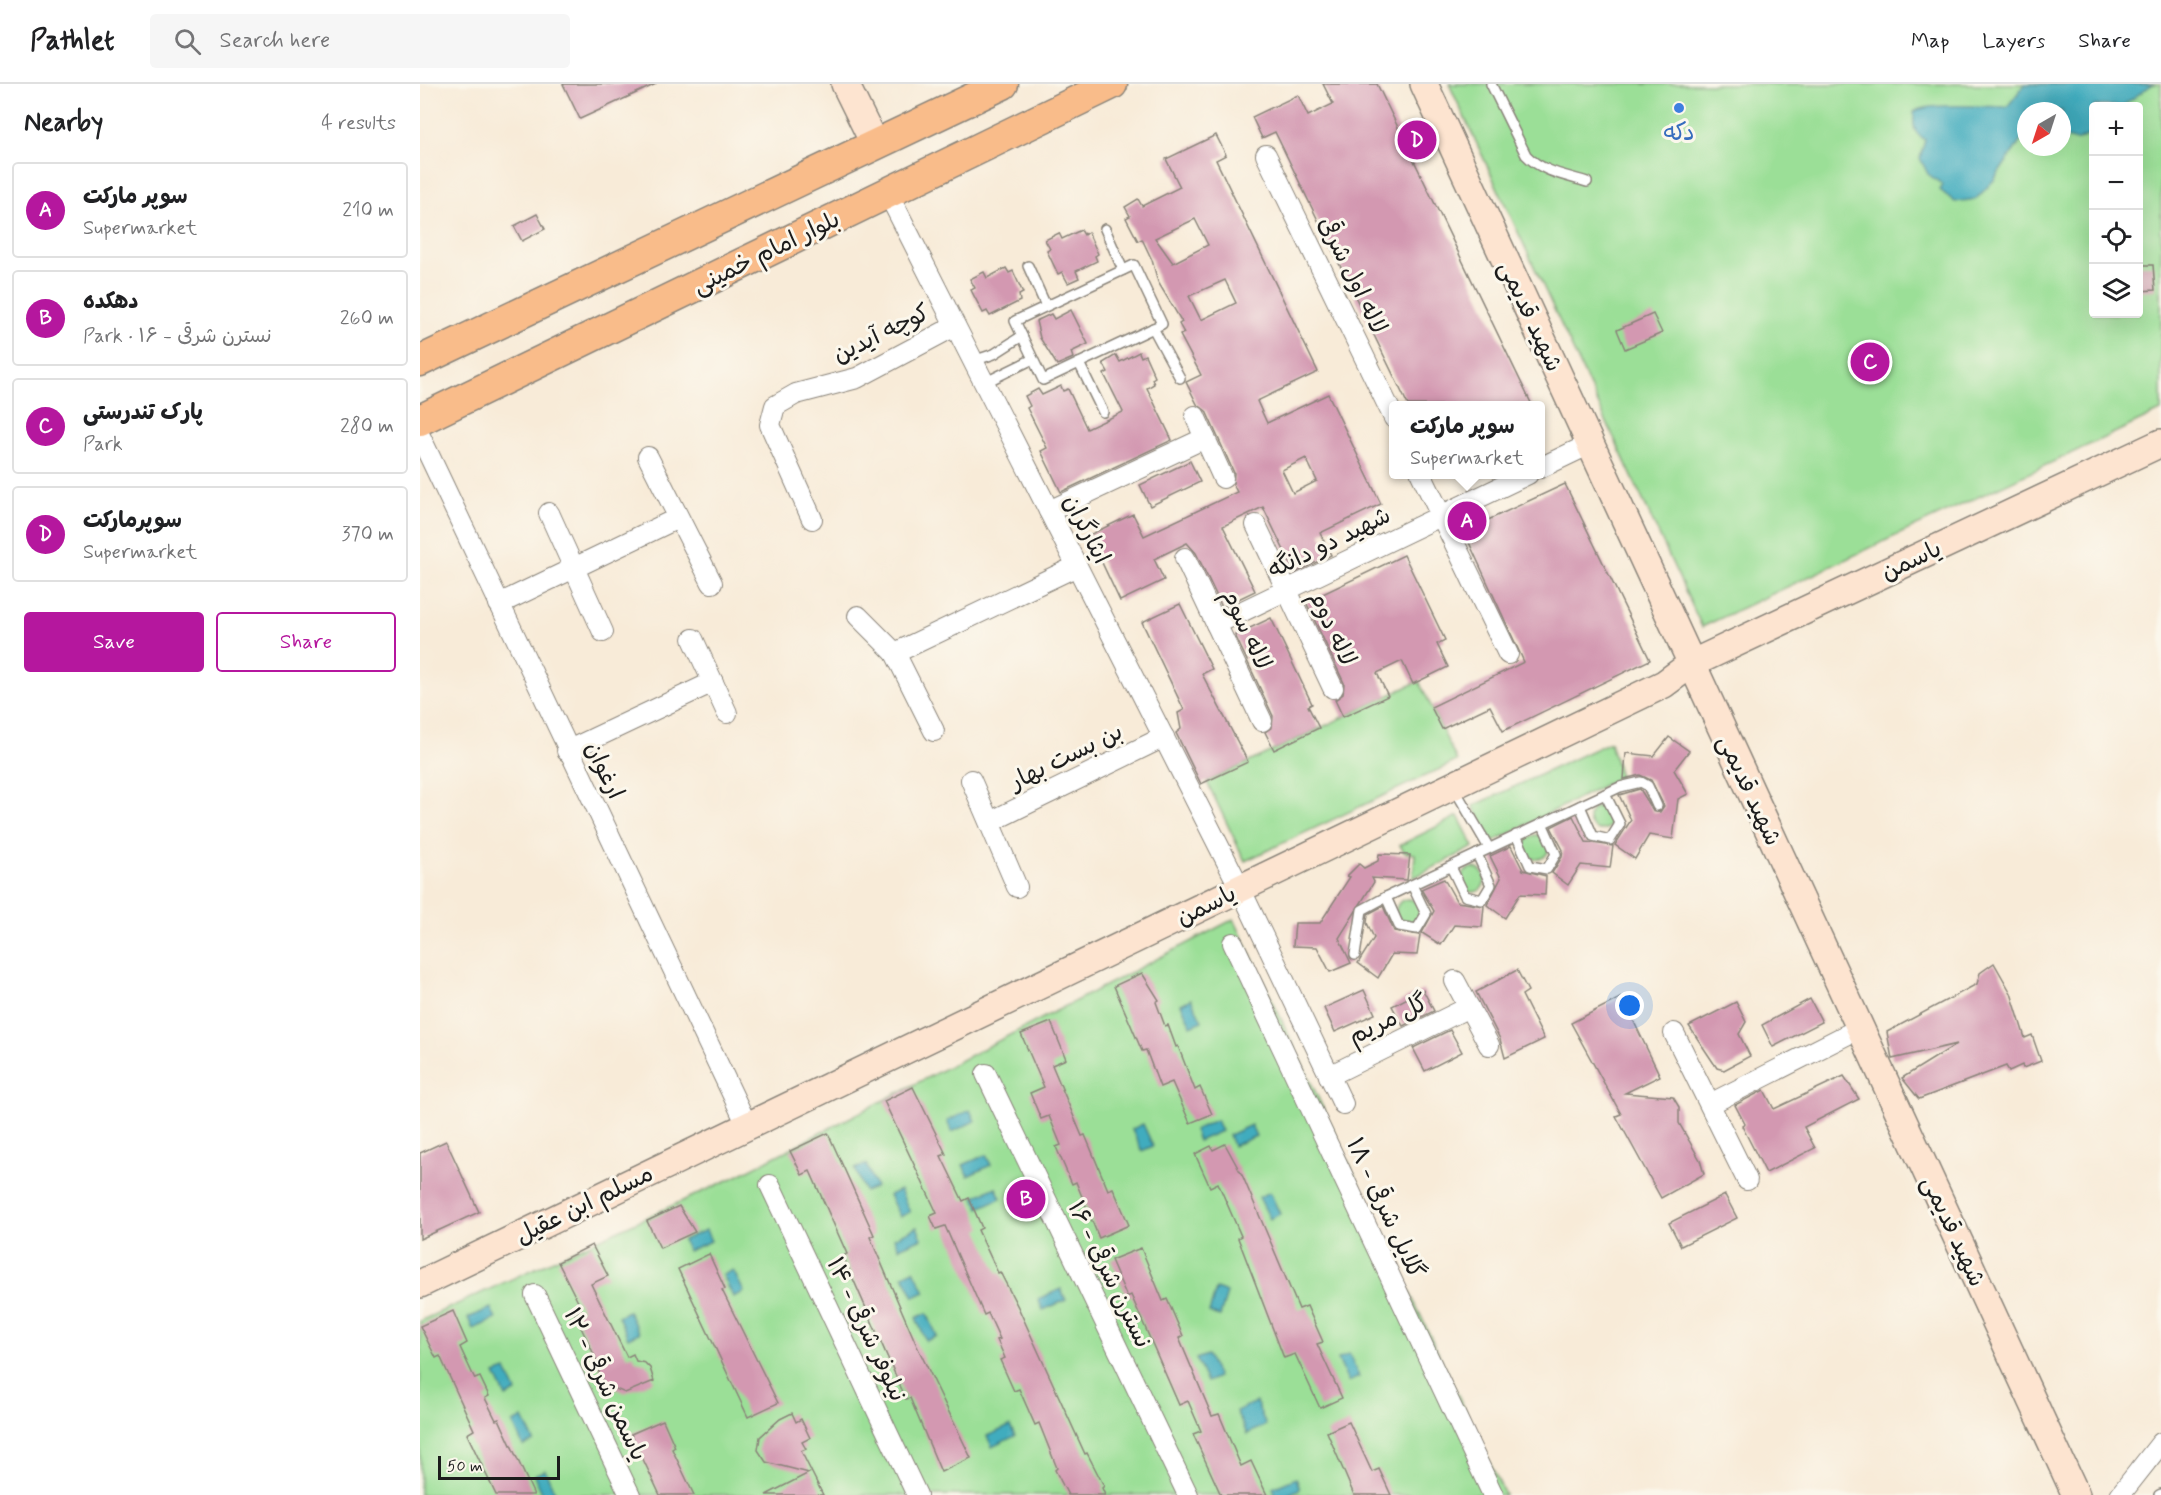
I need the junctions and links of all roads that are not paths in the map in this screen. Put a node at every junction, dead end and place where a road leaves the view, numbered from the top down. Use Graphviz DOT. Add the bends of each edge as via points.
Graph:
graph roads {
  1 [pos="845,84"];
  2 [pos="1003,84"];
  3 [pos="1112,84"];
  4 [pos="1424,84"];
  5 [pos="1491,84"];
  6 [pos="874,145"];
  7 [pos="1266,155"];
  8 [pos="1587,182"];
  9 [pos="888,193"];
  10 [pos="1105,229"];
  11 [pos="1028,266"];
  12 [pos="1123,270"];
  13 [pos="1046,306"];
  14 [pos="955,326"];
  15 [pos="1153,328"];
  16 [pos="1022,336"];
  17 [pos="1033,359"];
  18 [pos="420,361"];
  19 [pos="973,362"];
  20 [pos="1079,363"];
  21 [pos="1180,378"];
  22 [pos="984,383"];
  23 [pos="1389,408"];
  24 [pos="1103,412"];
  25 [pos="1195,416"];
  26 [pos="420,420"];
  27 [pos="420,436"];
  28 [pos="1205,438"];
  29 [pos="2161,443"];
  30 [pos="1590,444"];
  31 [pos="648,457"];
  32 [pos="2161,461"];
  33 [pos="1545,466"];
  34 [pos="1223,478"];
  35 [pos="1423,479"];
  36 [pos="1518,479"];
  37 [pos="1049,512"];
  38 [pos="549,513"];
  39 [pos="1441,516"];
  40 [pos="678,518"];
  41 [pos="812,519"];
  42 [pos="1256,525"];
  43 [pos="1185,558"];
  44 [pos="1077,566"];
  45 [pos="574,568"];
  46 [pos="712,583"];
  47 [pos="1287,591"];
  48 [pos="499,604"];
  49 [pos="858,616"];
  50 [pos="1216,624"];
  51 [pos="603,632"];
  52 [pos="693,639"];
  53 [pos="895,653"];
  54 [pos="1508,654"];
  55 [pos="1695,671"];
  56 [pos="713,682"];
  57 [pos="1334,688"];
  58 [pos="727,713"];
  59 [pos="1262,721"];
  60 [pos="934,731"];
  61 [pos="1164,737"];
  62 [pos="567,751"];
  63 [pos="971,780"];
  64 [pos="1452,786"];
  65 [pos="1605,794"];
  66 [pos="1580,806"];
  67 [pos="1657,806"];
  68 [pos="990,822"];
  69 [pos="1542,824"];
  70 [pos="1516,836"];
  71 [pos="1489,848"];
  72 [pos="1477,854"];
  73 [pos="1451,867"];
  74 [pos="1412,885"];
  75 [pos="1017,887"];
  76 [pos="1240,888"];
  77 [pos="1386,897"];
  78 [pos="1233,943"];
  79 [pos="1355,955"];
  80 [pos="1455,981"];
  81 [pos="1469,1007"];
  82 [pos="1860,1028"];
  83 [pos="1674,1033"];
  84 [pos="1489,1045"];
  85 [pos="986,1074"];
  86 [pos="1329,1076"];
  87 [pos="1343,1104"];
  88 [pos="1710,1104"];
  89 [pos="747,1125"];
  90 [pos="1747,1180"];
  91 [pos="770,1185"];
  92 [pos="420,1284"];
  93 [pos="535,1295"];
  94 [pos="2161,1443"];
  95 [pos="630,1495"];
  96 [pos="917,1495"];
  97 [pos="1188,1495"];
  98 [pos="1493,1495"];
  99 [pos="2076,1495"];
  100 [pos="2120,1495"];
  1 -- 6 [label="street"];
  2 -- 6 [label="main road, بلوار امام خمینی"];
  3 -- 9 [label="main road, بلوار امام خمینی"];
  4 -- 30 [label="street, شهید قدیمی"];
  5 -- 8 [label="lane" via="1533,163"];
  6 -- 18 [label="main road, بلوار امام خمینی"];
  7 -- 23 [label="street, لاله اول شرقی"];
  9 -- 14 [label="street, ایثارگران"];
  9 -- 26 [label="main road, بلوار امام خمینی"];
  10 -- 12 [label="lane"];
  11 -- 13 [label="lane"];
  12 -- 13 [label="lane"];
  12 -- 15 [label="lane" via="1134,265 1162,324"];
  13 -- 16 [label="lane" via="1015,321"];
  14 -- 19 [label="street, ایثارگران"];
  14 -- 41 [label="street, کوچه آیدین" via="857,378 796,394 775,406 771,425"];
  15 -- 20 [label="lane"];
  15 -- 21 [label="lane"];
  16 -- 17 [label="lane"];
  16 -- 19 [label="lane"];
  17 -- 20 [label="lane" via="1043,380"];
  17 -- 22 [label="lane"];
  19 -- 22 [label="street, ایثارگران"];
  20 -- 24 [label="lane"];
  22 -- 37 [label="street, ایثارگران"];
  25 -- 28 [label="street"];
  27 -- 48 [label="street, ارغوان"];
  28 -- 34 [label="street"];
  28 -- 37 [label="street"];
  29 -- 55 [label="street, یاسمن"];
  30 -- 33 [label="street"];
  30 -- 55 [label="street, شهید قدیمی"];
  31 -- 40 [label="street"];
  32 -- 55 [label="street, یاسمن"];
  35 -- 39 [label="street"];
  36 -- 39 [label="street, شهید دو دانگه"];
  37 -- 44 [label="street, ایثارگران"];
  38 -- 45 [label="street"];
  39 -- 47 [label="street, شهید دو دانگه"];
  39 -- 54 [label="street"];
  40 -- 45 [label="street"];
  40 -- 46 [label="street"];
  42 -- 47 [label="street, لاله دوم"];
  43 -- 50 [label="street, لاله سوم"];
  44 -- 53 [label="street"];
  44 -- 61 [label="street, ایثارگران"];
  45 -- 48 [label="street"];
  45 -- 51 [label="street"];
  47 -- 50 [label="street, شهید دو دانگه"];
  47 -- 57 [label="street, لاله دوم"];
  48 -- 62 [label="street, ارغوان"];
  49 -- 53 [label="street"];
  50 -- 59 [label="street, لاله سوم"];
  52 -- 56 [label="street"];
  53 -- 60 [label="street"];
  55 -- 64 [label="street, یاسمن"];
  55 -- 82 [label="street, شهید قدیمی"];
  56 -- 58 [label="street"];
  56 -- 62 [label="street"];
  61 -- 68 [label="street, بن بست بهار"];
  61 -- 76 [label="street, ایثارگران"];
  62 -- 89 [label="street, ارغوان"];
  63 -- 68 [label="street"];
  64 -- 71 [label="lane"];
  64 -- 76 [label="street, یاسمن"];
  65 -- 66 [label="lane"];
  65 -- 66 [label="lane" via="1620,825 1610,840 1593,836"];
  65 -- 67 [label="lane" via="1641,782 1648,786"];
  66 -- 69 [label="lane"];
  68 -- 75 [label="street"];
  69 -- 70 [label="lane"];
  69 -- 70 [label="lane" via="1556,854 1547,869 1530,866"];
  70 -- 71 [label="lane"];
  71 -- 72 [label="lane"];
  72 -- 73 [label="lane"];
  72 -- 73 [label="lane" via="1491,885 1482,900 1465,896"];
  73 -- 74 [label="lane"];
  74 -- 77 [label="lane"];
  74 -- 77 [label="lane" via="1426,914 1417,929 1399,926"];
  76 -- 86 [label="street, ایثارگران"];
  76 -- 89 [label="street, یاسمن"];
  77 -- 79 [label="lane" via="1362,910"];
  78 -- 98 [label="street, گلایل شرقی - ۱۸"];
  80 -- 81 [label="street"];
  81 -- 84 [label="street"];
  81 -- 86 [label="street, گل مریم"];
  82 -- 88 [label="street"];
  82 -- 99 [label="street, شهید قدیمی"];
  83 -- 88 [label="street"];
  85 -- 97 [label="street, نسترن شرقی - ۱۶"];
  86 -- 87 [label="street, ایثارگران"];
  88 -- 90 [label="street"];
  89 -- 92 [label="street, مسلم ابن عقیل"];
  91 -- 96 [label="street, نیلوفر شرقی - ۱۴"];
  93 -- 95 [label="street, یاسمن شرقی - ۱۲"];
  94 -- 100 [label="street"];
}
